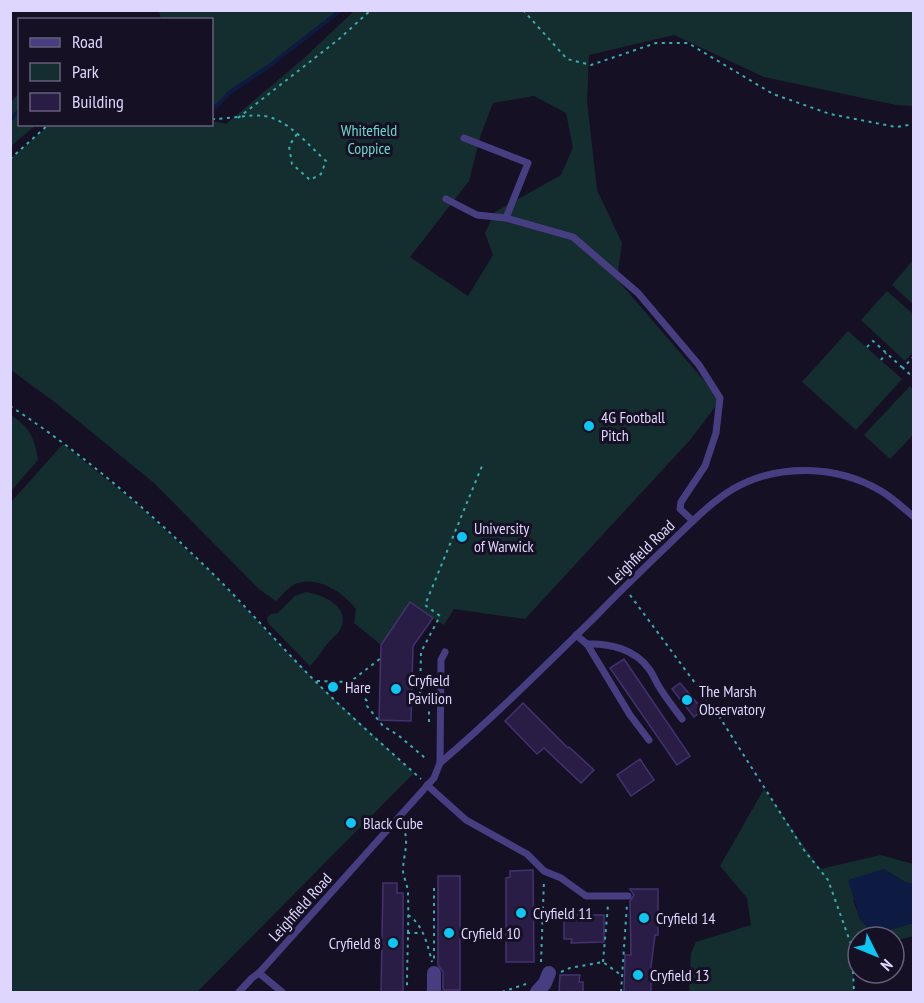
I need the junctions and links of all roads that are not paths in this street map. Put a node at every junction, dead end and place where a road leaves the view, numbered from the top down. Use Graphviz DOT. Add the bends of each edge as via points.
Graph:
graph roads {
  1 [pos="464,138"];
  2 [pos="446,200"];
  3 [pos="506,218"];
  4 [pos="914,517"];
  5 [pos="693,520"];
  6 [pos="576,635"];
  7 [pos="587,644"];
  8 [pos="445,651"];
  9 [pos="682,719"];
  10 [pos="649,740"];
  11 [pos="440,763"];
  12 [pos="428,785"];
  13 [pos="628,896"];
  14 [pos="545,971"];
  15 [pos="259,973"];
  16 [pos="434,973"];
  17 [pos="536,987"];
  18 [pos="239,993"];
  19 [pos="282,993"];
  20 [pos="434,993"];
  1 -- 3 [label="lane" via="528,164"];
  2 -- 3 [label="lane" via="477,215"];
  3 -- 5 [label="lane" via="573,237 638,293 712,383 720,398 716,433 705,466 680,509"];
  4 -- 5 [label="lane, Leighfield Road" via="882,492 852,477 797,471 735,488"];
  5 -- 6 [label="lane, Leighfield Road"];
  6 -- 7 [label="lane"];
  6 -- 11 [label="lane, Leighfield Road"];
  7 -- 9 [label="lane" via="604,643 635,655 648,667"];
  7 -- 10 [label="lane"];
  8 -- 11 [label="lane" via="441,660"];
  11 -- 12 [label="lane, Leighfield Road"];
  12 -- 13 [label="lane" via="466,820 527,854 544,872 561,878 586,896"];
  12 -- 15 [label="lane, Leighfield Road"];
  14 -- 17 [label="street" via="545,983"];
  15 -- 18 [label="lane, Leighfield Road"];
  15 -- 19 [label="lane"];
  16 -- 20 [label="street"];
}
